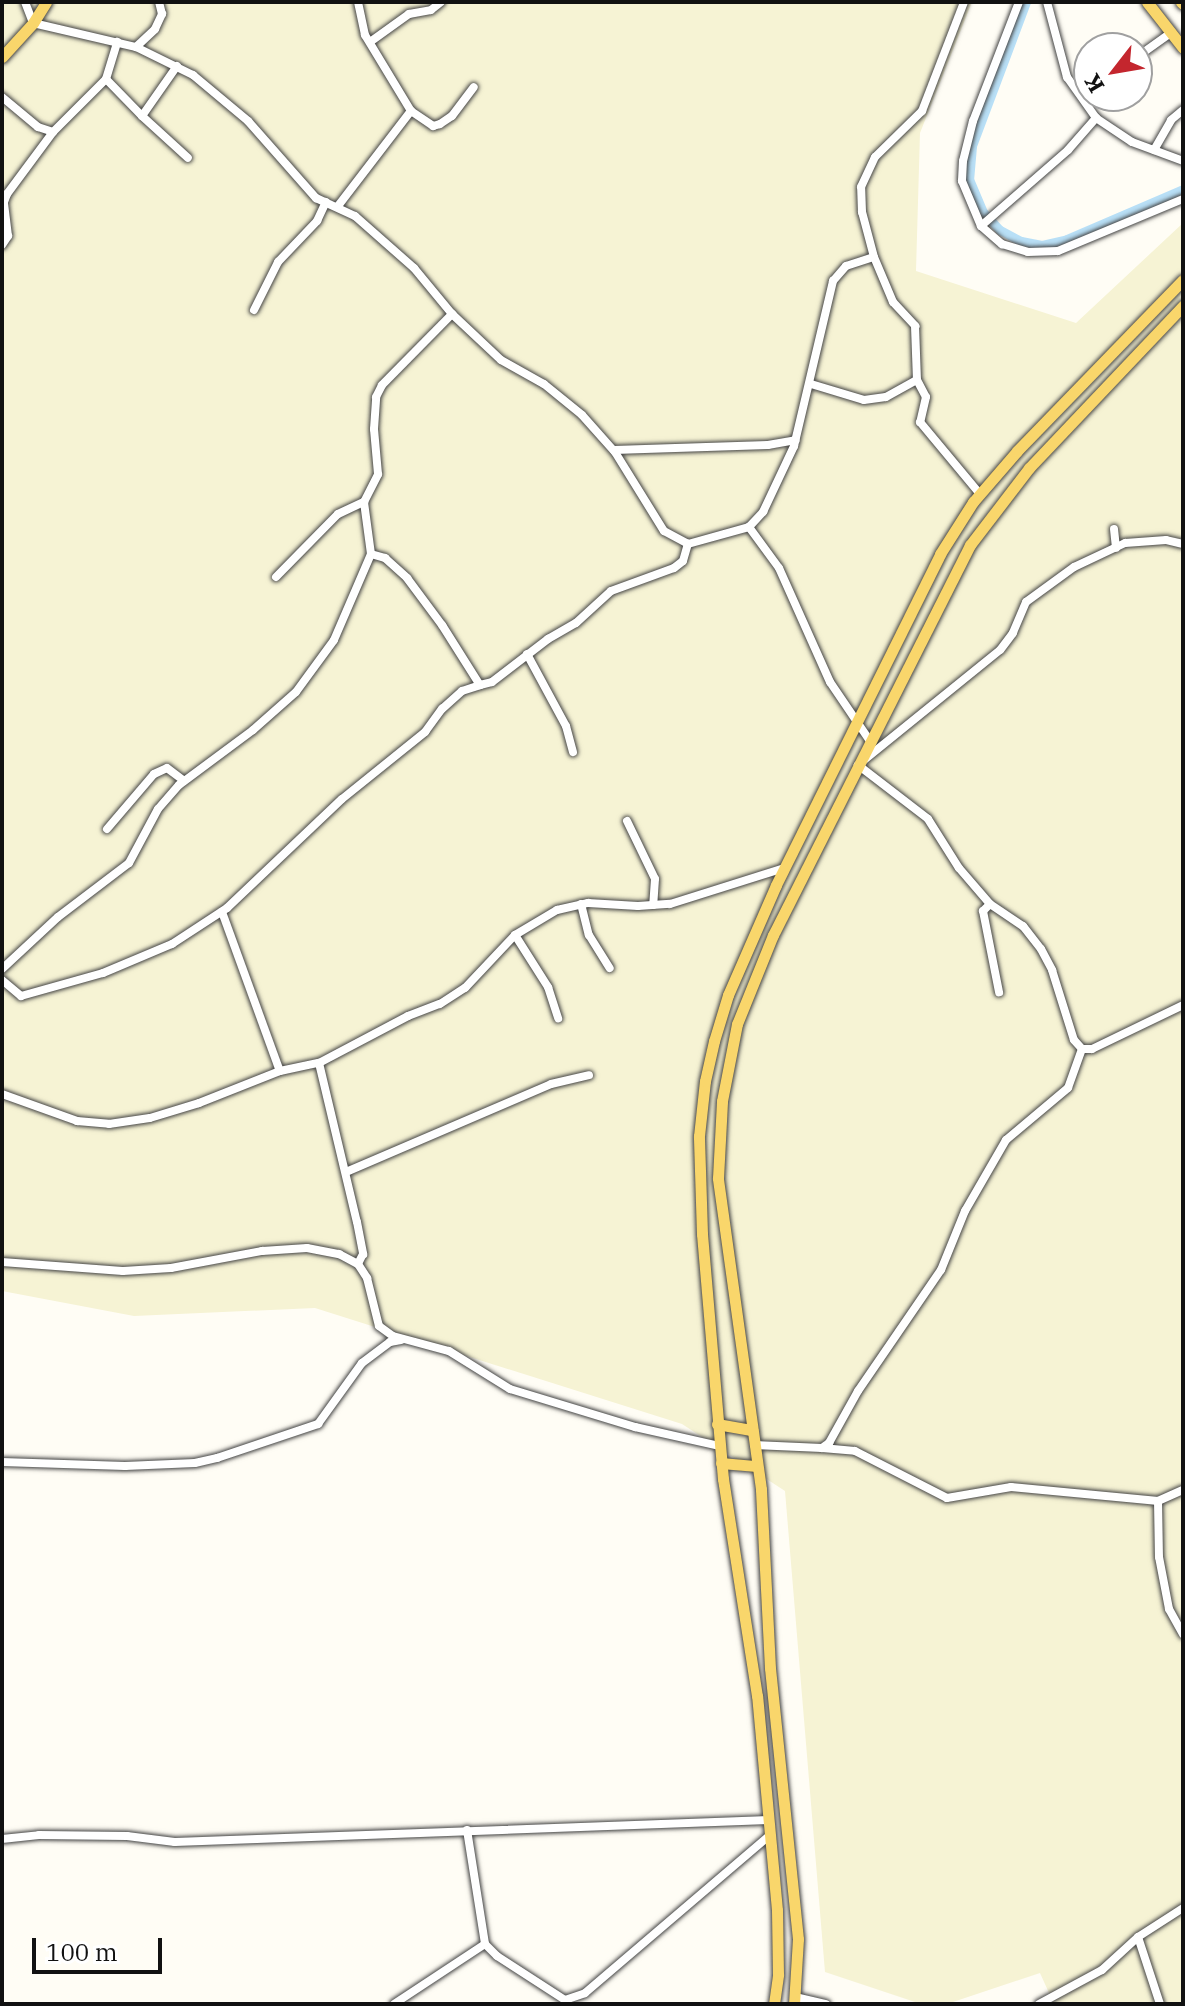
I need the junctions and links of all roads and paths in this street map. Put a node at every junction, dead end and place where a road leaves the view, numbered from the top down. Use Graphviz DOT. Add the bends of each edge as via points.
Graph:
graph roads {
  1 [pos="25,2"];
  2 [pos="46,2"];
  3 [pos="159,2"];
  4 [pos="358,2"];
  5 [pos="441,2"];
  6 [pos="964,2"];
  7 [pos="1019,2"];
  8 [pos="1147,2"];
  9 [pos="1045,3"];
  10 [pos="33,23"];
  11 [pos="1172,32"];
  12 [pos="117,42"];
  13 [pos="370,42"];
  14 [pos="1153,46"];
  15 [pos="136,47"];
  16 [pos="1183,48"];
  17 [pos="2,57"];
  18 [pos="177,66"];
  19 [pos="106,79"];
  20 [pos="474,87"];
  21 [pos="1073,88"];
  22 [pos="2,97"];
  23 [pos="1183,110"];
  24 [pos="411,111"];
  25 [pos="1091,112"];
  26 [pos="142,116"];
  27 [pos="1096,118"];
  28 [pos="53,132"];
  29 [pos="1154,150"];
  30 [pos="188,158"];
  31 [pos="1183,161"];
  32 [pos="1183,199"];
  33 [pos="326,202"];
  34 [pos="338,206"];
  35 [pos="986,222"];
  36 [pos="2,245"];
  37 [pos="874,257"];
  38 [pos="1183,280"];
  39 [pos="1183,306"];
  40 [pos="254,310"];
  41 [pos="452,314"];
  42 [pos="917,380"];
  43 [pos="811,384"];
  44 [pos="796,440"];
  45 [pos="614,450"];
  46 [pos="980,494"];
  47 [pos="364,502"];
  48 [pos="749,527"];
  49 [pos="1114,529"];
  50 [pos="688,544"];
  51 [pos="1183,544"];
  52 [pos="1116,548"];
  53 [pos="371,554"];
  54 [pos="276,577"];
  55 [pos="527,654"];
  56 [pos="480,685"];
  57 [pos="858,724"];
  58 [pos="870,741"];
  59 [pos="573,752"];
  60 [pos="858,765"];
  61 [pos="184,781"];
  62 [pos="627,821"];
  63 [pos="107,829"];
  64 [pos="785,868"];
  65 [pos="581,904"];
  66 [pos="990,904"];
  67 [pos="653,905"];
  68 [pos="222,912"];
  69 [pos="515,935"];
  70 [pos="610,968"];
  71 [pos="2,969"];
  72 [pos="2,980"];
  73 [pos="999,992"];
  74 [pos="1183,1005"];
  75 [pos="558,1018"];
  76 [pos="1082,1049"];
  77 [pos="319,1063"];
  78 [pos="280,1071"];
  79 [pos="589,1075"];
  80 [pos="2,1094"];
  81 [pos="346,1172"];
  82 [pos="2,1262"];
  83 [pos="358,1264"];
  84 [pos="402,1340"];
  85 [pos="717,1424"];
  86 [pos="752,1430"];
  87 [pos="754,1445"];
  88 [pos="719,1446"];
  89 [pos="822,1448"];
  90 [pos="2,1462"];
  91 [pos="721,1463"];
  92 [pos="757,1466"];
  93 [pos="1183,1490"];
  94 [pos="1158,1501"];
  95 [pos="1183,1634"];
  96 [pos="769,1820"];
  97 [pos="467,1830"];
  98 [pos="770,1835"];
  99 [pos="2,1839"];
  100 [pos="1183,1908"];
  101 [pos="1138,1937"];
  102 [pos="485,1944"];
  103 [pos="794,2000"];
  104 [pos="394,2004"];
  105 [pos="774,2004"];
  106 [pos="826,2004"];
  107 [pos="1041,2004"];
  108 [pos="1160,2004"];
  1 -- 10 [label="street"];
  2 -- 10 [label="main road"];
  3 -- 15 [label="street" via="162,14 155,29"];
  4 -- 13 [label="street"];
  5 -- 13 [label="street" via="409,14"];
  6 -- 37 [label="street" via="922,111 875,157 861,187"];
  7 -- 35 [label="street" via="963,161 962,181"];
  8 -- 11 [label="main road"];
  9 -- 21 [label="street"];
  10 -- 12 [label="street"];
  10 -- 17 [label="main road"];
  11 -- 14 [label="street"];
  11 -- 16 [label="main road"];
  12 -- 15 [label="street"];
  12 -- 19 [label="street"];
  13 -- 24 [label="street"];
  15 -- 18 [label="street"];
  18 -- 26 [label="street"];
  18 -- 33 [label="street" via="248,121 316,198"];
  19 -- 26 [label="street"];
  19 -- 28 [label="street"];
  20 -- 24 [label="street" via="440,124 433,126"];
  22 -- 28 [label="street" via="38,127"];
  23 -- 29 [label="street"];
  24 -- 34 [label="street"];
  25 -- 27 [label="street"];
  26 -- 30 [label="street"];
  27 -- 29 [label="street"];
  27 -- 35 [label="street" via="1068,150"];
  28 -- 36 [label="street" via="7,194 8,236"];
  29 -- 31 [label="street"];
  32 -- 35 [label="street" via="1058,251 1028,252 1002,244"];
  33 -- 34 [label="street"];
  33 -- 40 [label="street" via="317,221 278,262"];
  34 -- 41 [label="street" via="414,268"];
  37 -- 42 [label="street" via="893,302 915,326"];
  37 -- 43 [label="street" via="846,266 833,281"];
  38 -- 46 [label="main road"];
  39 -- 58 [label="main road" via="996,507 970,545"];
  41 -- 45 [label="street" via="501,360 544,384 582,415"];
  41 -- 47 [label="street" via="376,397 378,474"];
  42 -- 43 [label="street" via="886,397 864,400"];
  42 -- 46 [label="street" via="926,397 920,422"];
  43 -- 44 [label="street"];
  44 -- 45 [label="street"];
  44 -- 48 [label="street" via="763,512"];
  45 -- 50 [label="street" via="655,522"];
  46 -- 57 [label="main road" via="940,554"];
  47 -- 53 [label="street"];
  47 -- 54 [label="street" via="338,514"];
  48 -- 50 [label="street"];
  48 -- 57 [label="street" via="779,568 830,682"];
  49 -- 52 [label="street"];
  50 -- 55 [label="street" via="683,561 674,568 620,585 576,623"];
  51 -- 52 [label="street" via="1166,540"];
  52 -- 60 [label="street" via="1074,567 1026,602 1000,650"];
  53 -- 56 [label="street" via="385,558 407,578"];
  53 -- 61 [label="street" via="334,640 296,692"];
  55 -- 56 [label="street" via="492,682"];
  55 -- 59 [label="street" via="566,726"];
  56 -- 68 [label="street" via="462,691 425,732 360,783"];
  57 -- 58 [label="street"];
  57 -- 64 [label="main road"];
  58 -- 60 [label="main road"];
  60 -- 66 [label="street" via="928,819"];
  60 -- 86 [label="main road" via="773,935 737,1024 722,1101 718,1178"];
  61 -- 63 [label="street" via="167,768 154,774"];
  61 -- 71 [label="street" via="158,809 129,863 58,917"];
  62 -- 67 [label="street" via="655,879"];
  64 -- 67 [label="street" via="688,900"];
  64 -- 85 [label="main road" via="728,995 705,1081 699,1136 702,1234"];
  65 -- 67 [label="street"];
  65 -- 69 [label="street" via="557,910"];
  65 -- 70 [label="street" via="589,935"];
  66 -- 73 [label="street" via="983,911"];
  66 -- 76 [label="street" via="1023,926 1041,949"];
  68 -- 72 [label="street" via="172,944 103,973 21,996"];
  68 -- 78 [label="street"];
  69 -- 75 [label="street" via="548,987"];
  69 -- 77 [label="street" via="465,988"];
  74 -- 76 [label="street"];
  76 -- 89 [label="street" via="1068,1088 1006,1140 965,1211 941,1270"];
  77 -- 78 [label="street"];
  77 -- 81 [label="street"];
  78 -- 80 [label="street" via="199,1103 109,1124 77,1121"];
  79 -- 81 [label="street" via="551,1084"];
  81 -- 83 [label="street" via="363,1254"];
  82 -- 83 [label="street" via="123,1271 307,1248"];
  83 -- 84 [label="street" via="367,1278 379,1326"];
  84 -- 88 [label="street" via="449,1351 510,1389"];
  84 -- 90 [label="street" via="390,1342 362,1363 318,1424 217,1458 125,1466"];
  85 -- 86 [label="main road"];
  85 -- 88 [label="main road"];
  86 -- 87 [label="main road"];
  87 -- 89 [label="street"];
  87 -- 92 [label="main road"];
  88 -- 91 [label="main road"];
  89 -- 94 [label="street" via="855,1451 947,1498 1011,1487"];
  91 -- 92 [label="main road"];
  91 -- 96 [label="main road" via="757,1696"];
  92 -- 103 [label="main road" via="770,1668 798,1939"];
  93 -- 94 [label="street"];
  94 -- 95 [label="street" via="1159,1557 1169,1609"];
  96 -- 97 [label="street"];
  96 -- 98 [label="main road"];
  97 -- 99 [label="street" via="175,1842 112,1836"];
  97 -- 102 [label="street"];
  98 -- 102 [label="street" via="575,1999 554,1996"];
  98 -- 105 [label="main road" via="777,1910"];
  100 -- 101 [label="street"];
  101 -- 107 [label="street" via="1102,1970"];
  101 -- 108 [label="street"];
  102 -- 104 [label="street"];
  103 -- 106 [label="street"];
}
